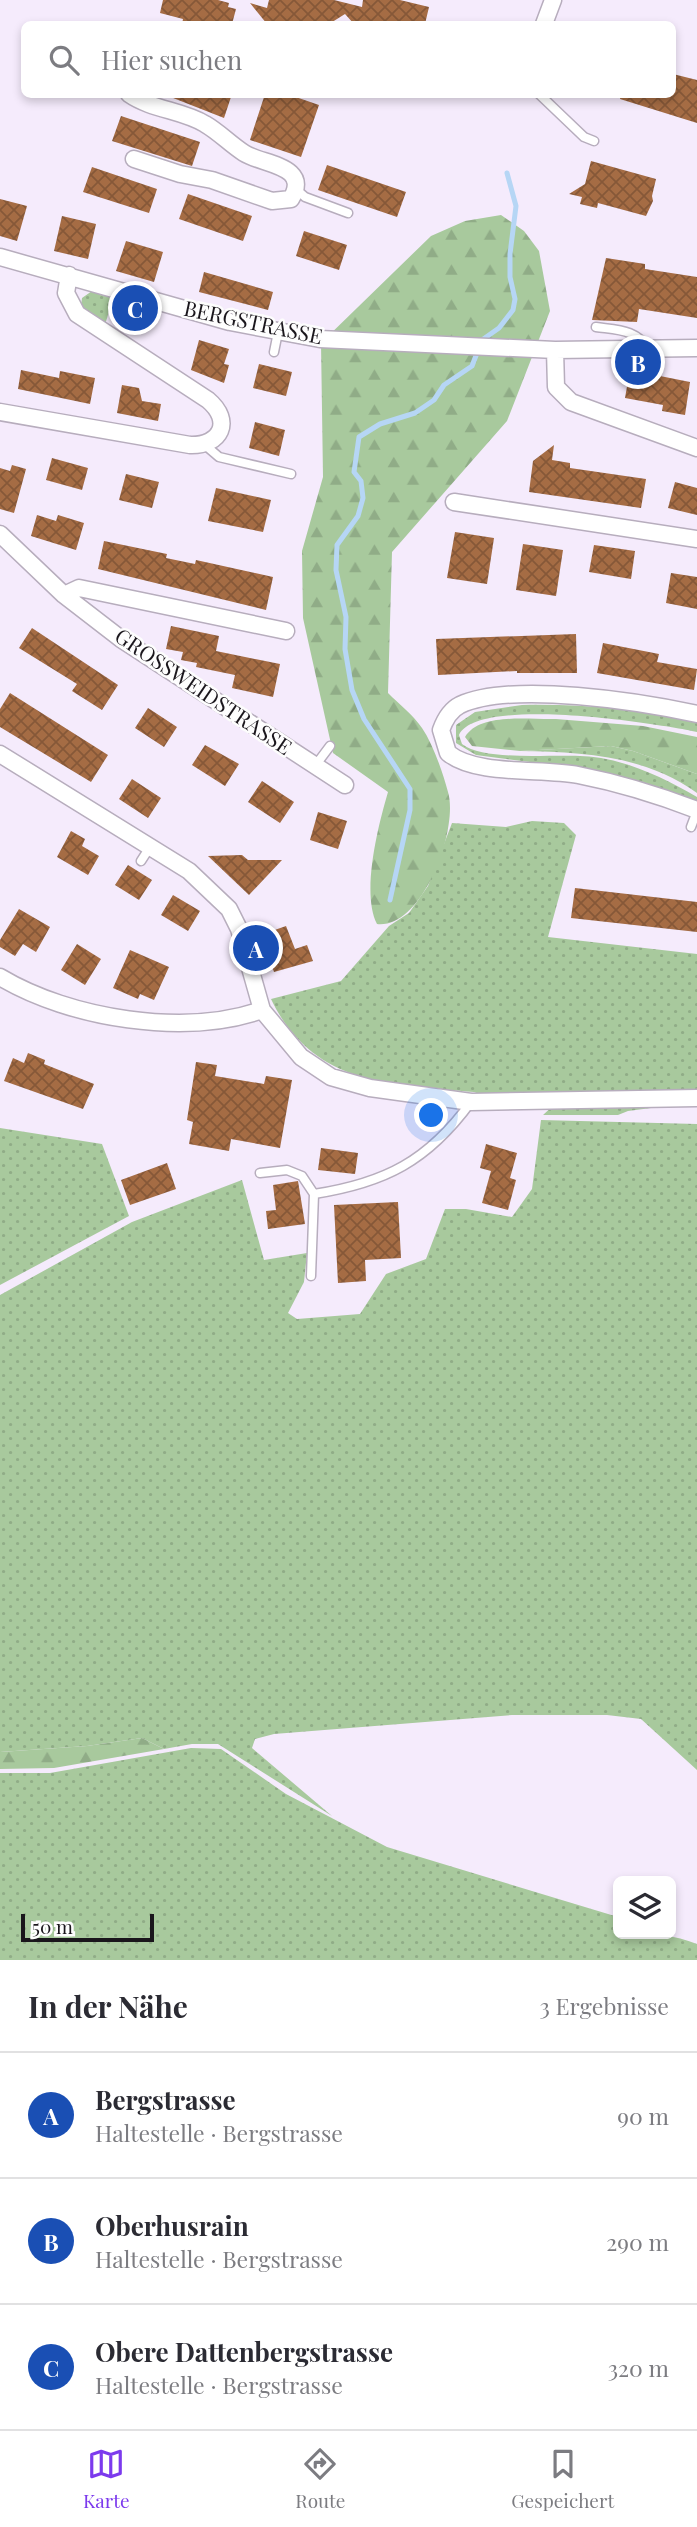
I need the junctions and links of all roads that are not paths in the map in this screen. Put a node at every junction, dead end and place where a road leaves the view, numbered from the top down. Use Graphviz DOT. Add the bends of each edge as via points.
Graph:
graph roads {
  1 [pos="553,0"];
  2 [pos="545,21"];
  3 [pos="140,98"];
  4 [pos="543,98"];
  5 [pos="594,141"];
  6 [pos="134,159"];
  7 [pos="297,190"];
  8 [pos="348,213"];
  9 [pos="0,257"];
  10 [pos="69,275"];
  11 [pos="596,327"];
  12 [pos="278,332"];
  13 [pos="697,348"];
  14 [pos="555,350"];
  15 [pos="649,350"];
  16 [pos="274,352"];
  17 [pos="0,412"];
  18 [pos="205,445"];
  19 [pos="697,448"];
  20 [pos="290,474"];
  21 [pos="454,502"];
  22 [pos="0,534"];
  23 [pos="697,539"];
  24 [pos="64,595"];
  25 [pos="286,631"];
  26 [pos="697,714"];
  27 [pos="330,746"];
  28 [pos="0,754"];
  29 [pos="315,766"];
  30 [pos="345,786"];
  31 [pos="697,811"];
  32 [pos="691,827"];
  33 [pos="150,846"];
  34 [pos="141,861"];
  35 [pos="0,977"];
  36 [pos="262,1010"];
  37 [pos="697,1098"];
  38 [pos="471,1102"];
  39 [pos="260,1173"];
  40 [pos="314,1194"];
  41 [pos="311,1276"];
  1 -- 2 [label="street"];
  3 -- 7 [label="street" via="203,122 244,153 284,168 296,179"];
  4 -- 5 [label="lane"];
  6 -- 7 [label="street" via="272,201 292,199"];
  7 -- 8 [label="lane"];
  9 -- 10 [label="street, BERGSTRASSE"];
  10 -- 12 [label="street, BERGSTRASSE"];
  10 -- 18 [label="street" via="66,293 76,314 216,406 222,426"];
  11 -- 15 [label="lane" via="632,333"];
  12 -- 14 [label="street, BERGSTRASSE" via="338,341"];
  12 -- 16 [label="lane"];
  13 -- 15 [label="street, BERGSTRASSE"];
  14 -- 15 [label="street, BERGSTRASSE"];
  14 -- 19 [label="street" via="556,387 571,402"];
  17 -- 18 [label="street"];
  18 -- 20 [label="lane" via="219,457"];
  21 -- 23 [label="street"];
  22 -- 24 [label="street, GROSSWEIDSTRASSE"];
  24 -- 25 [label="street, GROSSWEIDSTRASSE" via="79,588"];
  24 -- 29 [label="street, GROSSWEIDSTRASSE" via="153,662"];
  26 -- 31 [label="street" via="613,699 507,697 459,705 441,730 448,753 466,764 576,775 642,790"];
  27 -- 29 [label="lane"];
  28 -- 33 [label="street"];
  29 -- 30 [label="street, GROSSWEIDSTRASSE"];
  31 -- 32 [label="lane"];
  33 -- 34 [label="lane"];
  33 -- 36 [label="street" via="189,871 229,909"];
  35 -- 36 [label="street" via="64,1004 119,1018 206,1022"];
  36 -- 38 [label="street" via="301,1057 331,1077 370,1088"];
  37 -- 38 [label="street"];
  38 -- 40 [label="lane" via="441,1137 401,1168 377,1181"];
  39 -- 40 [label="lane" via="288,1170 302,1176"];
  40 -- 41 [label="lane"];
}
